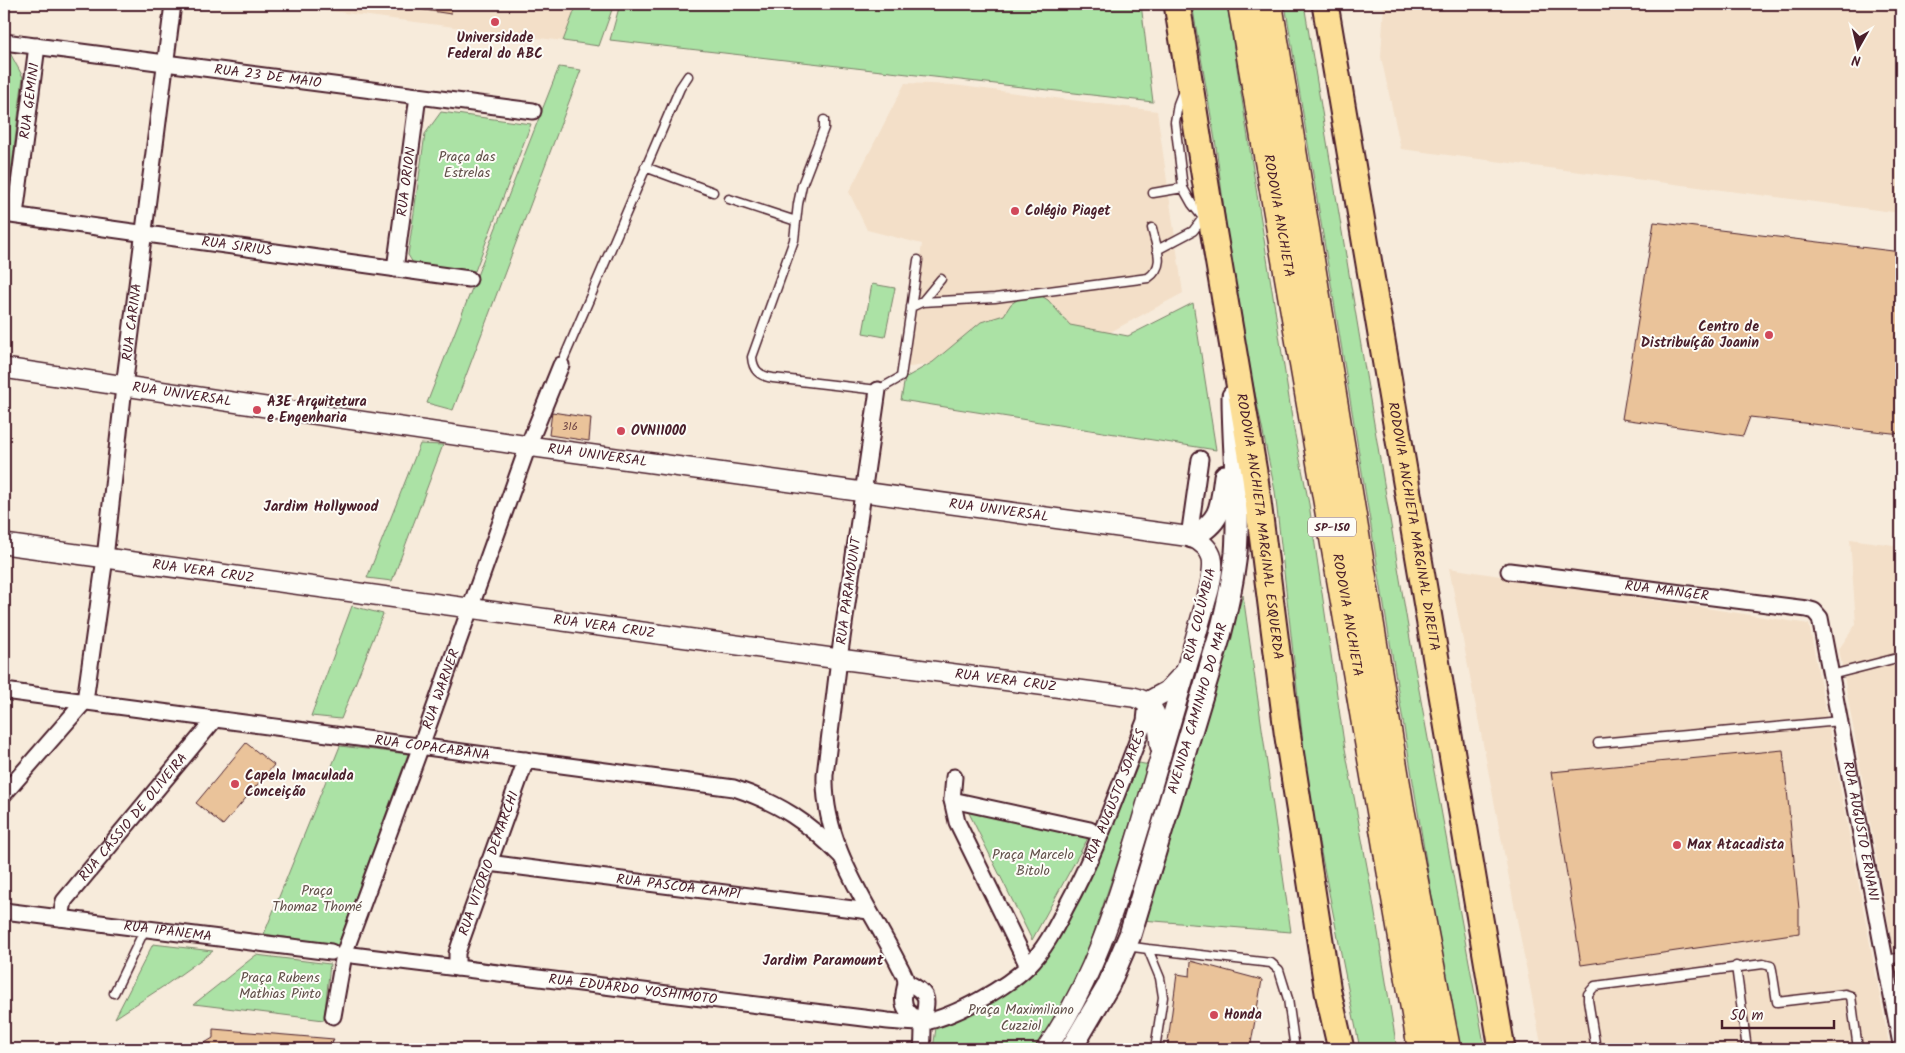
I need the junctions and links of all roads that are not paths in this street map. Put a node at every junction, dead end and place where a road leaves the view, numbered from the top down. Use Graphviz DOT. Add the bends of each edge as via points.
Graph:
graph roads {
  1 [pos="173,4"];
  2 [pos="1177,4"];
  3 [pos="1242,4"];
  4 [pos="1268,4"];
  5 [pos="1331,13"];
  6 [pos="4,42"];
  7 [pos="37,46"];
  8 [pos="165,63"];
  9 [pos="1189,75"];
  10 [pos="688,76"];
  11 [pos="418,96"];
  12 [pos="533,111"];
  13 [pos="824,120"];
  14 [pos="645,167"];
  15 [pos="1183,188"];
  16 [pos="713,192"];
  17 [pos="1153,193"];
  18 [pos="729,199"];
  19 [pos="9,214"];
  20 [pos="796,222"];
  21 [pos="1208,224"];
  22 [pos="1152,228"];
  23 [pos="143,233"];
  24 [pos="1157,250"];
  25 [pos="918,260"];
  26 [pos="395,269"];
  27 [pos="469,279"];
  28 [pos="941,279"];
  29 [pos="922,302"];
  30 [pos="911,307"];
  31 [pos="1233,349"];
  32 [pos="560,365"];
  33 [pos="4,368"];
  34 [pos="124,386"];
  35 [pos="878,390"];
  36 [pos="1233,414"];
  37 [pos="528,446"];
  38 [pos="1200,459"];
  39 [pos="863,492"];
  40 [pos="1191,537"];
  41 [pos="4,544"];
  42 [pos="105,558"];
  43 [pos="1508,570"];
  44 [pos="470,608"];
  45 [pos="1820,618"];
  46 [pos="1901,657"];
  47 [pos="839,659"];
  48 [pos="1185,672"];
  49 [pos="1831,675"];
  50 [pos="4,691"];
  51 [pos="85,701"];
  52 [pos="1147,702"];
  53 [pos="215,719"];
  54 [pos="1840,721"];
  55 [pos="1598,743"];
  56 [pos="421,746"];
  57 [pos="1161,758"];
  58 [pos="526,760"];
  59 [pos="954,777"];
  60 [pos="825,792"];
  61 [pos="4,794"];
  62 [pos="952,800"];
  63 [pos="811,827"];
  64 [pos="1090,830"];
  65 [pos="840,856"];
  66 [pos="488,863"];
  67 [pos="4,911"];
  68 [pos="869,911"];
  69 [pos="61,918"];
  70 [pos="145,929"];
  71 [pos="1125,946"];
  72 [pos="1148,949"];
  73 [pos="337,953"];
  74 [pos="1901,957"];
  75 [pos="1884,961"];
  76 [pos="1028,966"];
  77 [pos="1736,966"];
  78 [pos="457,968"];
  79 [pos="906,982"];
  80 [pos="114,993"];
  81 [pos="333,1016"];
  82 [pos="923,1022"];
  83 [pos="1901,1044"];
  84 [pos="922,1049"];
  85 [pos="1046,1049"];
  86 [pos="1071,1049"];
  87 [pos="1155,1049"];
  88 [pos="1295,1049"];
  89 [pos="1341,1049"];
  90 [pos="1422,1049"];
  91 [pos="1446,1049"];
  92 [pos="1502,1049"];
  93 [pos="1596,1049"];
  94 [pos="1747,1049"];
  95 [pos="1858,1049"];
  1 -- 8 [label="street, RUA CARINA"];
  2 -- 9 [label="highway, RODOVIA ANCHIETA MARGINAL ESQUERDA"];
  3 -- 90 [label="highway, RODOVIA ANCHIETA / SP-150"];
  4 -- 91 [label="highway, RODOVIA ANCHIETA / SP-150" via="1400,809"];
  5 -- 92 [label="highway, RODOVIA ANCHIETA MARGINAL DIREITA" via="1337,75"];
  6 -- 7 [label="street, RUA 23 DE MAIO"];
  7 -- 8 [label="street, RUA 23 DE MAIO"];
  7 -- 19 [label="street, RUA GEMINI"];
  8 -- 11 [label="street, RUA 23 DE MAIO"];
  8 -- 23 [label="street, RUA CARINA"];
  9 -- 15 [label="lane" via="1175,122"];
  9 -- 21 [label="highway, RODOVIA ANCHIETA MARGINAL ESQUERDA"];
  10 -- 14 [label="lane"];
  11 -- 12 [label="street, RUA 23 DE MAIO"];
  11 -- 26 [label="street, RUA ORION"];
  13 -- 20 [label="lane" via="824,128 802,185"];
  14 -- 16 [label="lane"];
  14 -- 32 [label="lane"];
  15 -- 17 [label="lane"];
  15 -- 21 [label="lane"];
  18 -- 20 [label="lane"];
  19 -- 23 [label="street, RUA SIRIUS"];
  20 -- 35 [label="lane" via="794,240 754,348 753,364 766,377"];
  21 -- 24 [label="lane"];
  21 -- 31 [label="highway, RODOVIA ANCHIETA MARGINAL ESQUERDA"];
  22 -- 24 [label="lane"];
  23 -- 26 [label="street, RUA SIRIUS"];
  23 -- 34 [label="street, RUA CARINA"];
  24 -- 29 [label="lane" via="1160,264 1148,278 995,298"];
  25 -- 30 [label="lane"];
  26 -- 27 [label="street, RUA SIRIUS"];
  28 -- 29 [label="lane"];
  29 -- 30 [label="lane"];
  30 -- 35 [label="lane" via="901,378"];
  31 -- 36 [label="main road, AVENIDA CAMINHO DO MAR"];
  31 -- 89 [label="highway, RODOVIA ANCHIETA MARGINAL ESQUERDA" via="1255,478 1287,731 1328,992"];
  32 -- 37 [label="street, RUA WARNER"];
  33 -- 34 [label="street, RUA UNIVERSAL"];
  34 -- 37 [label="street, RUA UNIVERSAL"];
  34 -- 42 [label="street, RUA CARINA"];
  35 -- 39 [label="street, RUA PARAMOUNT"];
  36 -- 40 [label="main road" via="1222,502 1213,523"];
  36 -- 71 [label="main road, AVENIDA CAMINHO DO MAR" via="1237,529 1227,610 1205,692"];
  37 -- 39 [label="street, RUA UNIVERSAL"];
  37 -- 44 [label="street, RUA WARNER"];
  38 -- 40 [label="street"];
  39 -- 40 [label="street, RUA UNIVERSAL"];
  39 -- 47 [label="street, RUA PARAMOUNT"];
  40 -- 48 [label="street, RUA COLÚMBIA" via="1208,548 1213,570"];
  41 -- 42 [label="street, RUA VERA CRUZ"];
  42 -- 44 [label="street, RUA VERA CRUZ"];
  42 -- 51 [label="street, RUA CARINA"];
  43 -- 45 [label="street, RUA MANGER" via="1807,610"];
  44 -- 47 [label="street, RUA VERA CRUZ"];
  44 -- 56 [label="street, RUA WARNER"];
  45 -- 49 [label="street, RUA AUGUSTO ERNANI"];
  46 -- 49 [label="lane"];
  47 -- 52 [label="street, RUA VERA CRUZ" via="1133,696"];
  47 -- 60 [label="street, RUA PARAMOUNT"];
  48 -- 52 [label="street, RUA COLÚMBIA" via="1167,691"];
  48 -- 57 [label="street, RUA COLÚMBIA"];
  49 -- 54 [label="street, RUA AUGUSTO ERNANI"];
  50 -- 51 [label="street, RUA COPACABANA"];
  51 -- 53 [label="street, RUA COPACABANA"];
  51 -- 61 [label="street"];
  52 -- 57 [label="street" via="1157,720"];
  52 -- 76 [label="street, RUA AUGUSTO SOARES" via="1145,721 1091,858 1046,943"];
  53 -- 56 [label="street, RUA COPACABANA"];
  53 -- 69 [label="street, RUA CÁSSIO DE OLIVEIRA" via="64,901"];
  54 -- 55 [label="lane"];
  54 -- 75 [label="street, RUA AUGUSTO ERNANI"];
  56 -- 58 [label="street, RUA COPACABANA"];
  56 -- 73 [label="street, RUA WARNER"];
  57 -- 85 [label="street, AVENIDA CAMINHO DO MAR" via="1118,898 1087,980"];
  58 -- 63 [label="street, RUA COPACABANA" via="734,788 764,798"];
  58 -- 66 [label="street, RUA VITÓRIO DEMARCHI"];
  59 -- 62 [label="street"];
  60 -- 63 [label="street, RUA PARAMOUNT"];
  60 -- 65 [label="street, RUA PARAMOUNT"];
  62 -- 64 [label="street"];
  62 -- 76 [label="street" via="961,833"];
  63 -- 65 [label="street, RUA COPACABANA"];
  65 -- 68 [label="street, RUA PARAMOUNT"];
  66 -- 68 [label="street, RUA PASCOA CAMPI"];
  66 -- 78 [label="street, RUA VITÓRIO DEMARCHI" via="457,953"];
  67 -- 69 [label="street, RUA IPANEMA"];
  68 -- 79 [label="street, RUA PARAMOUNT"];
  69 -- 70 [label="street, RUA IPANEMA"];
  70 -- 73 [label="street, RUA IPANEMA"];
  70 -- 80 [label="lane"];
  71 -- 72 [label="lane"];
  71 -- 86 [label="main road, AVENIDA CAMINHO DO MAR" via="1108,986"];
  72 -- 87 [label="lane" via="1160,978 1163,997"];
  72 -- 88 [label="lane" via="1271,963 1279,970 1288,999"];
  73 -- 78 [label="street, RUA EDUARDO YOSHIMOTO"];
  73 -- 81 [label="street, RUA WARNER"];
  74 -- 75 [label="lane"];
  75 -- 83 [label="street, RUA AUGUSTO ERNANI"];
  76 -- 82 [label="street, RUA AUGUSTO SOARES" via="998,989 951,1013"];
  77 -- 93 [label="lane" via="1595,986 1588,994 1588,1000"];
  77 -- 94 [label="lane"];
  77 -- 95 [label="lane" via="1771,966 1776,1002 1849,994 1853,999"];
  78 -- 82 [label="street, RUA EDUARDO YOSHIMOTO" via="888,1022"];
  79 -- 82 [label="street, RUA PARAMOUNT" via="905,1008"];
  79 -- 82 [label="street, RUA PARAMOUNT" via="925,995 927,1007"];
  82 -- 84 [label="street"];
}
